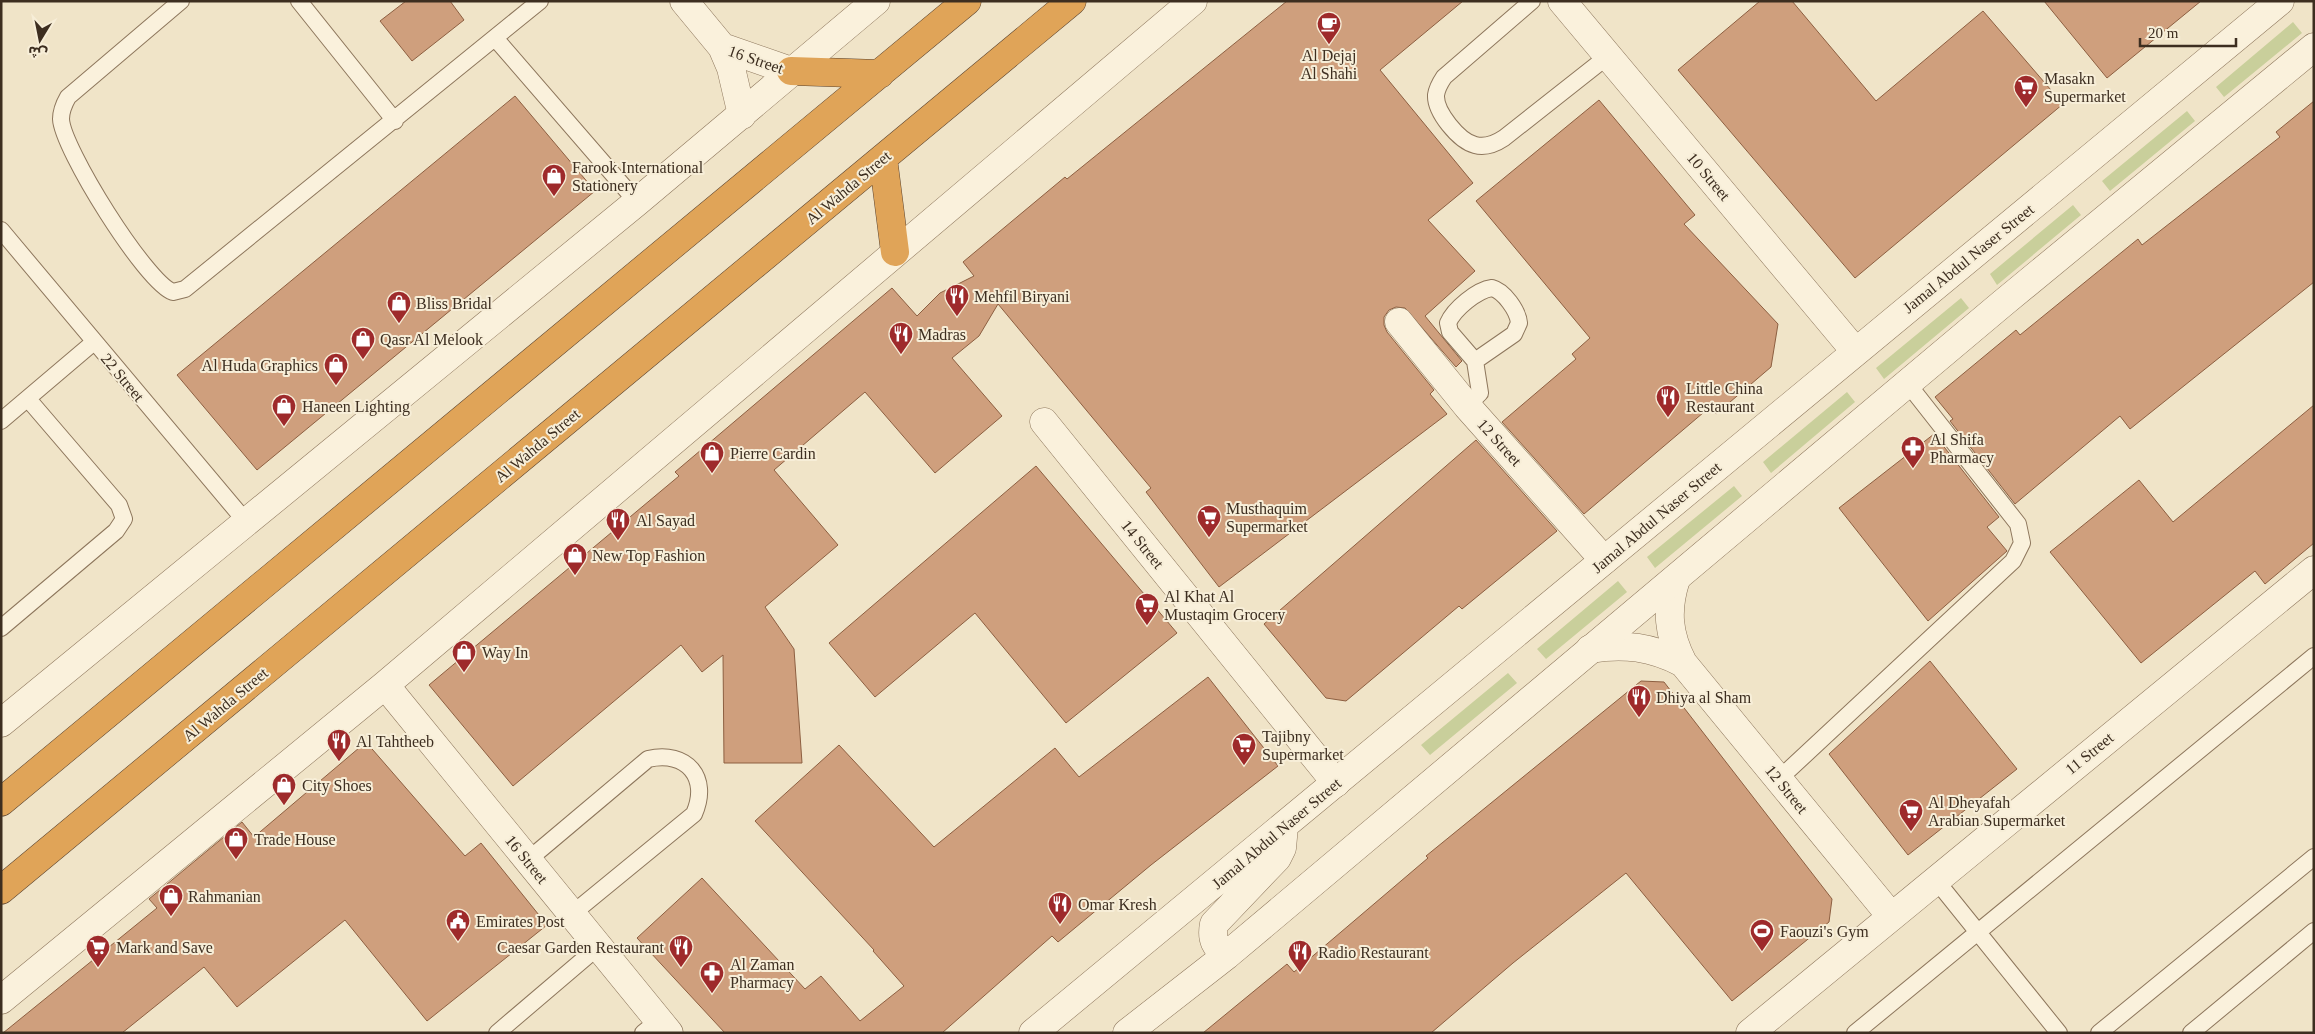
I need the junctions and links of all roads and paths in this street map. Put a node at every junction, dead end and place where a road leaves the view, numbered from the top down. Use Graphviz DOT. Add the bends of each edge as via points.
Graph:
graph roads {
  1 [pos="181,1"];
  2 [pos="299,1"];
  3 [pos="540,1"];
  4 [pos="684,1"];
  5 [pos="876,1"];
  6 [pos="967,1"];
  7 [pos="1072,1"];
  8 [pos="1193,1"];
  9 [pos="1532,1"];
  10 [pos="1562,1"];
  11 [pos="2280,1"];
  12 [pos="495,38"];
  13 [pos="722,47"];
  14 [pos="2314,47"];
  15 [pos="1608,56"];
  16 [pos="791,71"];
  17 [pos="880,74"];
  18 [pos="742,115"];
  19 [pos="395,120"];
  20 [pos="883,158"];
  21 [pos="637,202"];
  22 [pos="1,230"];
  23 [pos="895,252"];
  24 [pos="1399,322"];
  25 [pos="94,342"];
  26 [pos="1855,351"];
  27 [pos="1475,361"];
  28 [pos="1908,384"];
  29 [pos="28,399"];
  30 [pos="1467,406"];
  31 [pos="1,421"];
  32 [pos="1044,422"];
  33 [pos="247,523"];
  34 [pos="1604,560"];
  35 [pos="2314,570"];
  36 [pos="1676,579"];
  37 [pos="1,628"];
  38 [pos="1590,649"];
  39 [pos="2314,656"];
  40 [pos="1683,663"];
  41 [pos="385,685"];
  42 [pos="1,723"];
  43 [pos="1779,779"];
  44 [pos="1336,783"];
  45 [pos="1,802"];
  46 [pos="1284,826"];
  47 [pos="2314,857"];
  48 [pos="528,860"];
  49 [pos="1936,879"];
  50 [pos="1,890"];
  51 [pos="572,914"];
  52 [pos="1891,916"];
  53 [pos="2314,931"];
  54 [pos="1978,932"];
  55 [pos="598,947"];
  56 [pos="1227,955"];
  57 [pos="1,1000"];
  58 [pos="657,1028"];
  59 [pos="496,1033"];
  60 [pos="1033,1033"];
  61 [pos="1127,1033"];
  62 [pos="1750,1033"];
  63 [pos="1855,1033"];
  64 [pos="2059,1033"];
  65 [pos="2099,1033"];
  66 [pos="2191,1033"];
  1 -- 19 [label="lane" via="68,97 61,119 69,144 101,204 166,290 185,289"];
  2 -- 19 [label="lane"];
  3 -- 12 [label="lane"];
  4 -- 13 [label="street, 16 Street"];
  5 -- 16 [label="street"];
  6 -- 17 [label="highway"];
  7 -- 20 [label="highway, Al Wahda Street"];
  8 -- 23 [label="street"];
  9 -- 15 [label="lane" via="1438,86 1438,106 1463,140 1484,146 1504,138"];
  10 -- 15 [label="street, 10 Street"];
  11 -- 26 [label="street, Jamal Abdul Naser Street"];
  12 -- 19 [label="lane"];
  12 -- 21 [label="lane"];
  13 -- 16 [label="street, 16 Street"];
  13 -- 18 [label="street, 16 Street" via="731,68"];
  14 -- 28 [label="street"];
  15 -- 26 [label="street, 10 Street"];
  16 -- 17 [label="highway"];
  16 -- 18 [label="street"];
  17 -- 45 [label="highway"];
  18 -- 21 [label="street"];
  20 -- 23 [label="highway"];
  20 -- 50 [label="highway, Al Wahda Street"];
  21 -- 33 [label="street"];
  22 -- 25 [label="lane, 22 Street"];
  23 -- 41 [label="street"];
  24 -- 30 [label="street, 12 Street"];
  25 -- 29 [label="lane"];
  25 -- 33 [label="lane, 22 Street"];
  26 -- 34 [label="street, Jamal Abdul Naser Street"];
  27 -- 27 [label="lane" via="1514,334 1519,324 1516,313 1501,293 1492,288 1481,291 1454,313 1448,323 1450,332"];
  27 -- 30 [label="lane" via="1480,393"];
  28 -- 36 [label="street"];
  28 -- 43 [label="lane" via="2018,524 2022,533 2021,548 2013,561"];
  29 -- 31 [label="lane"];
  29 -- 37 [label="lane" via="119,505 124,519 116,531"];
  30 -- 34 [label="street, 12 Street"];
  32 -- 44 [label="street, 14 Street"];
  33 -- 42 [label="street"];
  34 -- 44 [label="street, Jamal Abdul Naser Street"];
  35 -- 49 [label="street, 11 Street"];
  36 -- 38 [label="street"];
  36 -- 40 [label="street, 12 Street" via="1671,596 1670,630"];
  38 -- 40 [label="street, 12 Street" via="1628,645 1666,654"];
  38 -- 56 [label="street"];
  39 -- 54 [label="lane"];
  40 -- 43 [label="street, 12 Street"];
  41 -- 48 [label="street, 16 Street"];
  41 -- 57 [label="street"];
  43 -- 52 [label="street, 12 Street"];
  44 -- 46 [label="street, Jamal Abdul Naser Street"];
  46 -- 56 [label="street" via="1282,848 1277,858 1214,924 1214,942"];
  46 -- 60 [label="street, Jamal Abdul Naser Street"];
  47 -- 65 [label="lane"];
  48 -- 51 [label="street, 16 Street"];
  48 -- 51 [label="lane" via="648,759 672,757 692,770 700,791 694,814"];
  49 -- 52 [label="street, 11 Street"];
  49 -- 54 [label="lane"];
  51 -- 55 [label="street, 16 Street"];
  52 -- 62 [label="street, 11 Street"];
  53 -- 66 [label="lane"];
  54 -- 63 [label="lane"];
  54 -- 64 [label="lane"];
  55 -- 58 [label="street, 16 Street"];
  55 -- 59 [label="lane"];
  56 -- 61 [label="street"];
}
